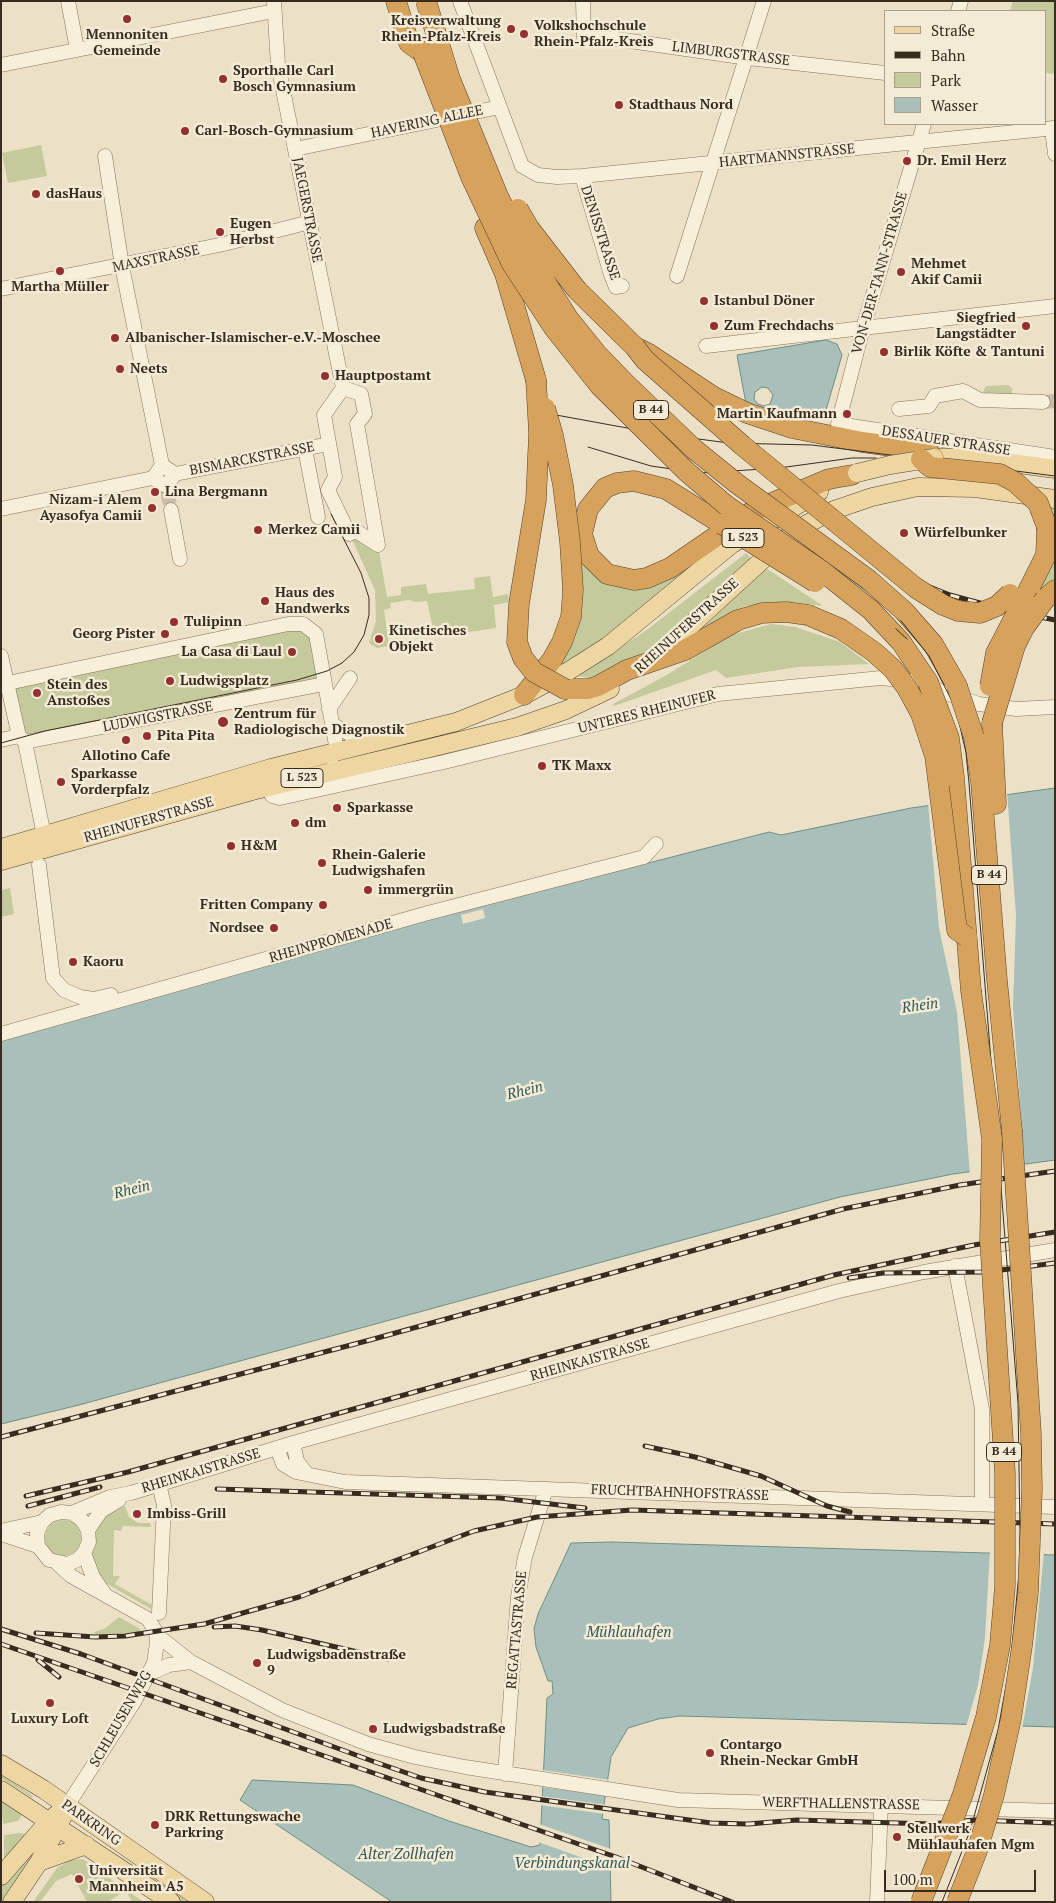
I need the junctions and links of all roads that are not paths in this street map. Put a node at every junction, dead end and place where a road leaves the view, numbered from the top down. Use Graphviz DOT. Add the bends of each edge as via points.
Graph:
graph roads {
  1 [pos="68,1"];
  2 [pos="396,1"];
  3 [pos="407,1"];
  4 [pos="426,1"];
  5 [pos="460,1"];
  6 [pos="584,1"];
  7 [pos="764,1"];
  8 [pos="274,6"];
  9 [pos="77,49"];
  10 [pos="423,52"];
  11 [pos="748,58"];
  12 [pos="1,65"];
  13 [pos="884,73"];
  14 [pos="500,108"];
  15 [pos="924,125"];
  16 [pos="1053,128"];
  17 [pos="475,142"];
  18 [pos="919,142"];
  19 [pos="295,149"];
  20 [pos="1055,154"];
  21 [pos="105,156"];
  22 [pos="712,164"];
  23 [pos="522,166"];
  24 [pos="582,176"];
  25 [pos="471,177"];
  26 [pos="310,222"];
  27 [pos="122,266"];
  28 [pos="677,276"];
  29 [pos="622,286"];
  30 [pos="1,290"];
  31 [pos="1055,306"];
  32 [pos="863,328"];
  33 [pos="706,346"];
  34 [pos="635,347"];
  35 [pos="536,380"];
  36 [pos="343,388"];
  37 [pos="1043,402"];
  38 [pos="899,409"];
  39 [pos="838,424"];
  40 [pos="329,444"];
  41 [pos="305,448"];
  42 [pos="1055,457"];
  43 [pos="928,458"];
  44 [pos="162,465"];
  45 [pos="1055,468"];
  46 [pos="175,474"];
  47 [pos="854,474"];
  48 [pos="153,478"];
  49 [pos="1055,498"];
  50 [pos="334,502"];
  51 [pos="1,509"];
  52 [pos="171,510"];
  53 [pos="180,559"];
  54 [pos="1050,595"];
  55 [pos="1017,596"];
  56 [pos="886,626"];
  57 [pos="1,656"];
  58 [pos="654,659"];
  59 [pos="350,678"];
  60 [pos="8,683"];
  61 [pos="324,684"];
  62 [pos="524,695"];
  63 [pos="1055,707"];
  64 [pos="329,709"];
  65 [pos="992,723"];
  66 [pos="332,724"];
  67 [pos="22,739"];
  68 [pos="1,740"];
  69 [pos="371,743"];
  70 [pos="337,751"];
  71 [pos="252,791"];
  72 [pos="272,796"];
  73 [pos="46,843"];
  74 [pos="656,844"];
  75 [pos="1,848"];
  76 [pos="1,861"];
  77 [pos="39,865"];
  78 [pos="967,937"];
  79 [pos="996,978"];
  80 [pos="132,998"];
  81 [pos="1,1034"];
  82 [pos="1055,1250"];
  83 [pos="955,1266"];
  84 [pos="292,1443"];
  85 [pos="277,1448"];
  86 [pos="307,1474"];
  87 [pos="159,1484"];
  88 [pos="546,1489"];
  89 [pos="131,1493"];
  90 [pos="982,1504"];
  91 [pos="1055,1507"];
  92 [pos="72,1513"];
  93 [pos="42,1522"];
  94 [pos="88,1530"];
  95 [pos="1,1533"];
  96 [pos="38,1546"];
  97 [pos="84,1553"];
  98 [pos="58,1564"];
  99 [pos="104,1593"];
  100 [pos="160,1613"];
  101 [pos="157,1635"];
  102 [pos="191,1662"];
  103 [pos="149,1674"];
  104 [pos="1,1764"];
  105 [pos="505,1774"];
  106 [pos="1,1790"];
  107 [pos="881,1804"];
  108 [pos="67,1806"];
  109 [pos="1055,1811"];
  110 [pos="54,1824"];
  111 [pos="86,1845"];
  112 [pos="39,1862"];
  113 [pos="1,1876"];
  114 [pos="12,1902"];
  115 [pos="171,1902"];
  116 [pos="205,1902"];
  117 [pos="878,1902"];
  118 [pos="921,1902"];
  119 [pos="957,1902"];
  1 -- 9 [label="street"];
  2 -- 10 [label="highway" via="409,43"];
  3 -- 10 [label="highway, B 44"];
  4 -- 17 [label="highway, B 44, bridge" via="450,79"];
  5 -- 14 [label="street, HAVERING ALLEE"];
  6 -- 11 [label="street, LIMBURGSTRASSE" via="584,38 615,39"];
  7 -- 11 [label="street"];
  8 -- 9 [label="street"];
  8 -- 19 [label="street, JAEGERSTRASSE" via="278,65"];
  9 -- 12 [label="street"];
  10 -- 25 [label="highway, B 44, bridge"];
  11 -- 13 [label="street, LIMBURGSTRASSE"];
  11 -- 22 [label="street"];
  14 -- 19 [label="street, HAVERING ALLEE"];
  14 -- 23 [label="street, HAVERING ALLEE"];
  15 -- 18 [label="street, VON-DER-TANN-STRASSE"];
  16 -- 18 [label="street, HARTMANNSTRASSE"];
  16 -- 20 [label="street"];
  17 -- 34 [label="highway, bridge" via="498,173 545,251 588,303"];
  17 -- 79 [label="highway, B 44, bridge" via="523,246 568,318 597,354 694,449 888,596 927,637 949,669 964,703 976,749"];
  18 -- 22 [label="street, HARTMANNSTRASSE"];
  18 -- 32 [label="street, VON-DER-TANN-STRASSE"];
  19 -- 26 [label="street, JAEGERSTRASSE"];
  21 -- 27 [label="street"];
  22 -- 24 [label="street, HARTMANNSTRASSE"];
  22 -- 28 [label="street"];
  23 -- 24 [label="street, HARTMANNSTRASSE" via="538,175"];
  24 -- 29 [label="street, DENISSTRASSE" via="611,275 616,286"];
  25 -- 35 [label="highway, B 44, bridge" via="472,192 505,274"];
  25 -- 56 [label="highway, B 44, bridge" via="528,291 600,386 687,472 728,506 822,571"];
  26 -- 27 [label="street, MAXSTRASSE"];
  26 -- 36 [label="street, JAEGERSTRASSE"];
  27 -- 30 [label="street, MAXSTRASSE"];
  27 -- 44 [label="street"];
  31 -- 32 [label="street"];
  32 -- 33 [label="street"];
  32 -- 39 [label="street, VON-DER-TANN-STRASSE"];
  34 -- 43 [label="highway" via="714,397 747,413 792,428 927,451"];
  34 -- 55 [label="highway, B 44, bridge" via="645,360 743,446 930,597 943,605 970,613 991,610"];
  35 -- 58 [label="highway, bridge" via="539,433 536,500 519,604 517,642 523,658 534,672 566,689 588,689"];
  35 -- 62 [label="highway, bridge" via="553,435 563,485 573,590 571,617 562,642"];
  36 -- 40 [label="street" via="324,415"];
  36 -- 50 [label="street" via="361,394 364,414 357,424 378,545 356,531 349,534"];
  37 -- 38 [label="street" via="980,400 963,391 935,396 930,406"];
  39 -- 42 [label="street, DESSAUER STRASSE"];
  40 -- 41 [label="street, BISMARCKSTRASSE"];
  40 -- 50 [label="street" via="335,477 328,490"];
  41 -- 46 [label="street, BISMARCKSTRASSE"];
  41 -- 50 [label="street" via="317,513"];
  43 -- 45 [label="main road, RHEINUFERSTRASSE / L 523" via="975,458"];
  43 -- 47 [label="main road, RHEINUFERSTRASSE / L 523, bridge"];
  43 -- 55 [label="highway, bridge" via="930,467 991,473 1015,482 1038,503 1047,527 1046,555"];
  44 -- 46 [label="street, BISMARCKSTRASSE"];
  44 -- 48 [label="street"];
  46 -- 48 [label="street, BISMARCKSTRASSE" via="167,488"];
  47 -- 56 [label="highway, bridge" via="830,479 753,511 670,568 634,580 607,574 589,556 582,534 588,509 605,488 617,483 647,483 666,489 752,542 824,587 859,615"];
  47 -- 62 [label="main road, RHEINUFERSTRASSE / L 523" via="732,544 608,646"];
  48 -- 51 [label="street"];
  49 -- 58 [label="main road, RHEINUFERSTRASSE / L 523" via="975,488 918,487 872,497 834,510 782,541"];
  52 -- 53 [label="street"];
  54 -- 65 [label="highway, bridge" via="1024,628 1015,646"];
  55 -- 65 [label="highway, bridge" via="996,653 989,694"];
  56 -- 78 [label="highway, B 44, bridge" via="913,657 937,701 949,738"];
  57 -- 60 [label="street"];
  58 -- 71 [label="main road, RHEINUFERSTRASSE / L 523" via="627,679 566,710 517,727"];
  58 -- 78 [label="highway, bridge" via="684,650 738,620 762,613 786,612 824,621 874,652 893,669 907,688 921,714 935,756 956,930"];
  59 -- 64 [label="street"];
  60 -- 61 [label="street" via="297,623 310,627 316,634"];
  60 -- 67 [label="street"];
  61 -- 64 [label="street"];
  61 -- 67 [label="street, LUDWIGSTRASSE"];
  62 -- 69 [label="main road, RHEINUFERSTRASSE / L 523" via="456,722"];
  63 -- 72 [label="street, UNTERES RHEINUFER" via="1016,709 979,704 910,681 881,678 718,694 444,762 280,798"];
  64 -- 66 [label="street"];
  65 -- 79 [label="highway" via="1004,931"];
  66 -- 69 [label="street"];
  66 -- 70 [label="street"];
  67 -- 68 [label="street, LUDWIGSTRASSE"];
  67 -- 73 [label="street"];
  69 -- 70 [label="main road, RHEINUFERSTRASSE / L 523"];
  70 -- 71 [label="street, RHEINUFERSTRASSE" via="328,762 260,780"];
  70 -- 73 [label="main road, RHEINUFERSTRASSE / L 523" via="271,768"];
  71 -- 73 [label="main road, RHEINUFERSTRASSE / L 523"];
  73 -- 75 [label="main road, L 523"];
  73 -- 76 [label="main road, L 523"];
  74 -- 80 [label="street, RHEINPROMENADE" via="644,857"];
  77 -- 80 [label="street" via="53,978 64,990 80,997 94,999 115,994"];
  78 -- 118 [label="highway, B 44, bridge" via="971,991 992,1139 990,1240 1005,1464 1005,1586 1000,1645 986,1717 963,1794"];
  79 -- 119 [label="highway, B 44, bridge" via="1008,1084 1031,1434 1031,1531 1022,1646 1011,1719 994,1795"];
  80 -- 81 [label="street, RHEINPROMENADE"];
  82 -- 83 [label="street, RHEINKAISTRASSE"];
  83 -- 84 [label="street, RHEINKAISTRASSE" via="839,1291"];
  83 -- 90 [label="street" via="982,1409"];
  84 -- 85 [label="street, RHEINKAISTRASSE"];
  84 -- 86 [label="street" via="297,1461"];
  85 -- 86 [label="street, FRUCHTBAHNHOFSTRASSE" via="283,1464"];
  85 -- 87 [label="street, RHEINKAISTRASSE"];
  86 -- 88 [label="street, FRUCHTBAHNHOFSTRASSE" via="345,1482"];
  87 -- 89 [label="street, RHEINKAISTRASSE"];
  87 -- 100 [label="street" via="164,1505"];
  88 -- 90 [label="street, FRUCHTBAHNHOFSTRASSE"];
  88 -- 105 [label="street, REGATTASTRASSE" via="525,1557 518,1597"];
  89 -- 92 [label="street, RHEINKAISTRASSE" via="110,1497"];
  89 -- 94 [label="street, RHEINKAISTRASSE" via="101,1511"];
  90 -- 91 [label="street, FRUCHTBAHNHOFSTRASSE"];
  92 -- 93 [label="street" via="50,1515"];
  92 -- 94 [label="street"];
  93 -- 95 [label="street"];
  93 -- 96 [label="street" via="37,1534"];
  94 -- 97 [label="street"];
  95 -- 96 [label="street"];
  96 -- 98 [label="street" via="42,1554"];
  97 -- 98 [label="street" via="68,1564"];
  97 -- 99 [label="street" via="93,1577"];
  98 -- 99 [label="street" via="71,1576"];
  99 -- 101 [label="street" via="148,1619"];
  101 -- 102 [label="street"];
  101 -- 103 [label="street, SCHLEUSENWEG" via="156,1656"];
  102 -- 103 [label="street"];
  102 -- 105 [label="street" via="242,1691 328,1730 415,1757"];
  103 -- 108 [label="street, SCHLEUSENWEG" via="120,1727"];
  104 -- 108 [label="main road, PARKRING"];
  105 -- 107 [label="street, WERFTHALLENSTRASSE" via="678,1800"];
  106 -- 110 [label="main road, PARKRING"];
  107 -- 109 [label="street, WERFTHALLENSTRASSE"];
  107 -- 117 [label="street"];
  108 -- 110 [label="main road"];
  108 -- 116 [label="main road, PARKRING"];
  110 -- 111 [label="main road, PARKRING"];
  110 -- 112 [label="main road"];
  110 -- 113 [label="main road"];
  111 -- 112 [label="main road"];
  111 -- 115 [label="main road, PARKRING"];
  112 -- 114 [label="main road"];
}
